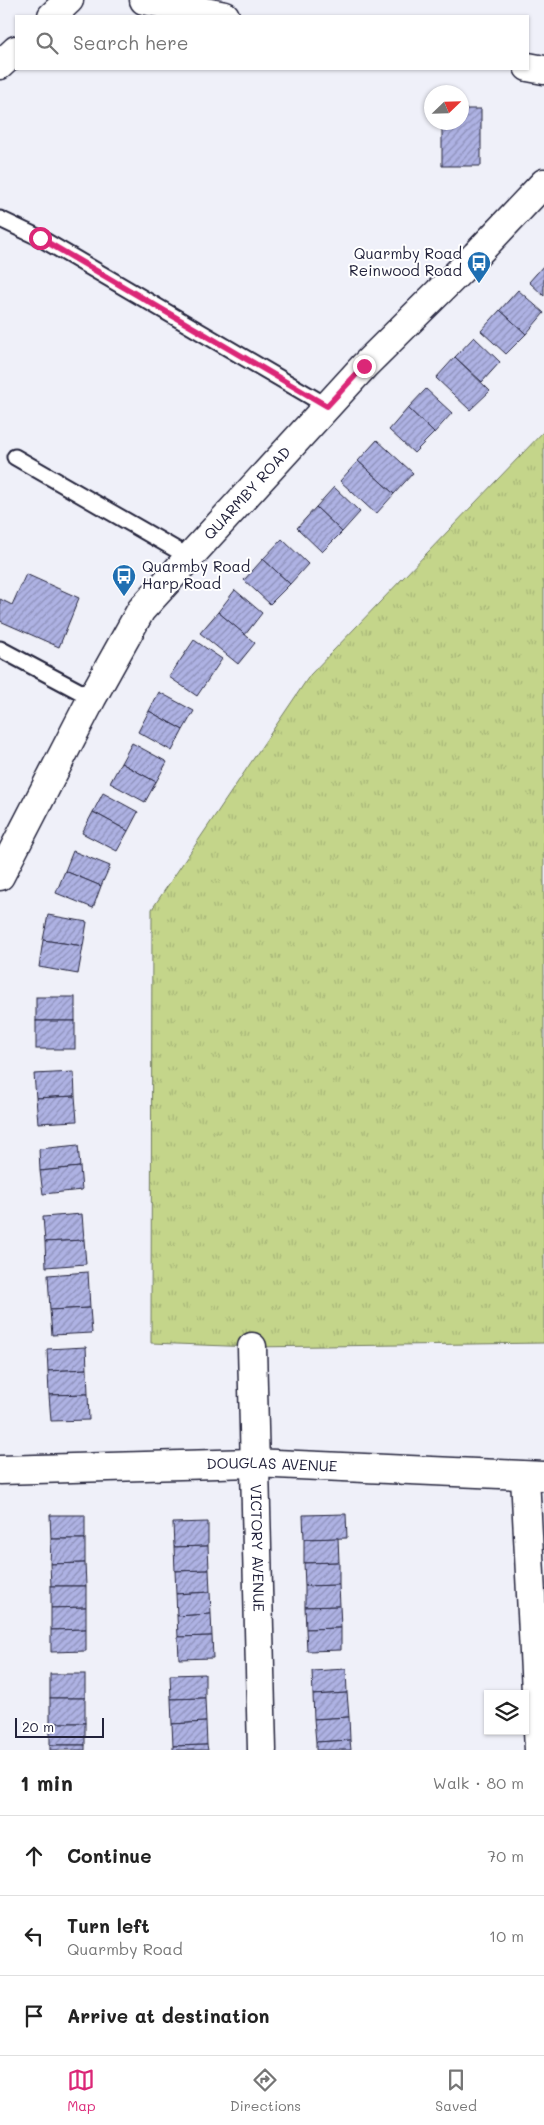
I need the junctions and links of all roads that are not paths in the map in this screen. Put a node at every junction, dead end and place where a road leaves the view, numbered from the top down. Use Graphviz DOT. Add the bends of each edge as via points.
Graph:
graph roads {
  1 [pos="69,0"];
  2 [pos="144,0"];
  3 [pos="53,15"];
  4 [pos="220,15"];
  5 [pos="15,51"];
  6 [pos="0,65"];
  7 [pos="529,68"];
  8 [pos="544,70"];
  9 [pos="544,183"];
  10 [pos="0,219"];
  11 [pos="327,406"];
  12 [pos="15,457"];
  13 [pos="189,557"];
  14 [pos="0,648"];
  15 [pos="92,698"];
  16 [pos="0,876"];
  17 [pos="252,1347"];
  18 [pos="253,1463"];
  19 [pos="0,1470"];
  20 [pos="534,1476"];
  21 [pos="262,1750"];
  22 [pos="539,1750"];
  1 -- 3 [label="street"];
  2 -- 4 [label="street"];
  5 -- 6 [label="street"];
  7 -- 8 [label="street"];
  9 -- 11 [label="street, QUARMBY ROAD"];
  10 -- 11 [label="lane" via="40,238"];
  11 -- 13 [label="street, QUARMBY ROAD"];
  12 -- 13 [label="lane"];
  13 -- 15 [label="street, QUARMBY ROAD" via="141,610"];
  14 -- 15 [label="lane"];
  15 -- 16 [label="street, QUARMBY ROAD"];
  17 -- 18 [label="street, VICTORY AVENUE"];
  18 -- 19 [label="street, DOUGLAS AVENUE"];
  18 -- 20 [label="street, DOUGLAS AVENUE"];
  18 -- 21 [label="street, VICTORY AVENUE"];
  20 -- 22 [label="street"];
}
